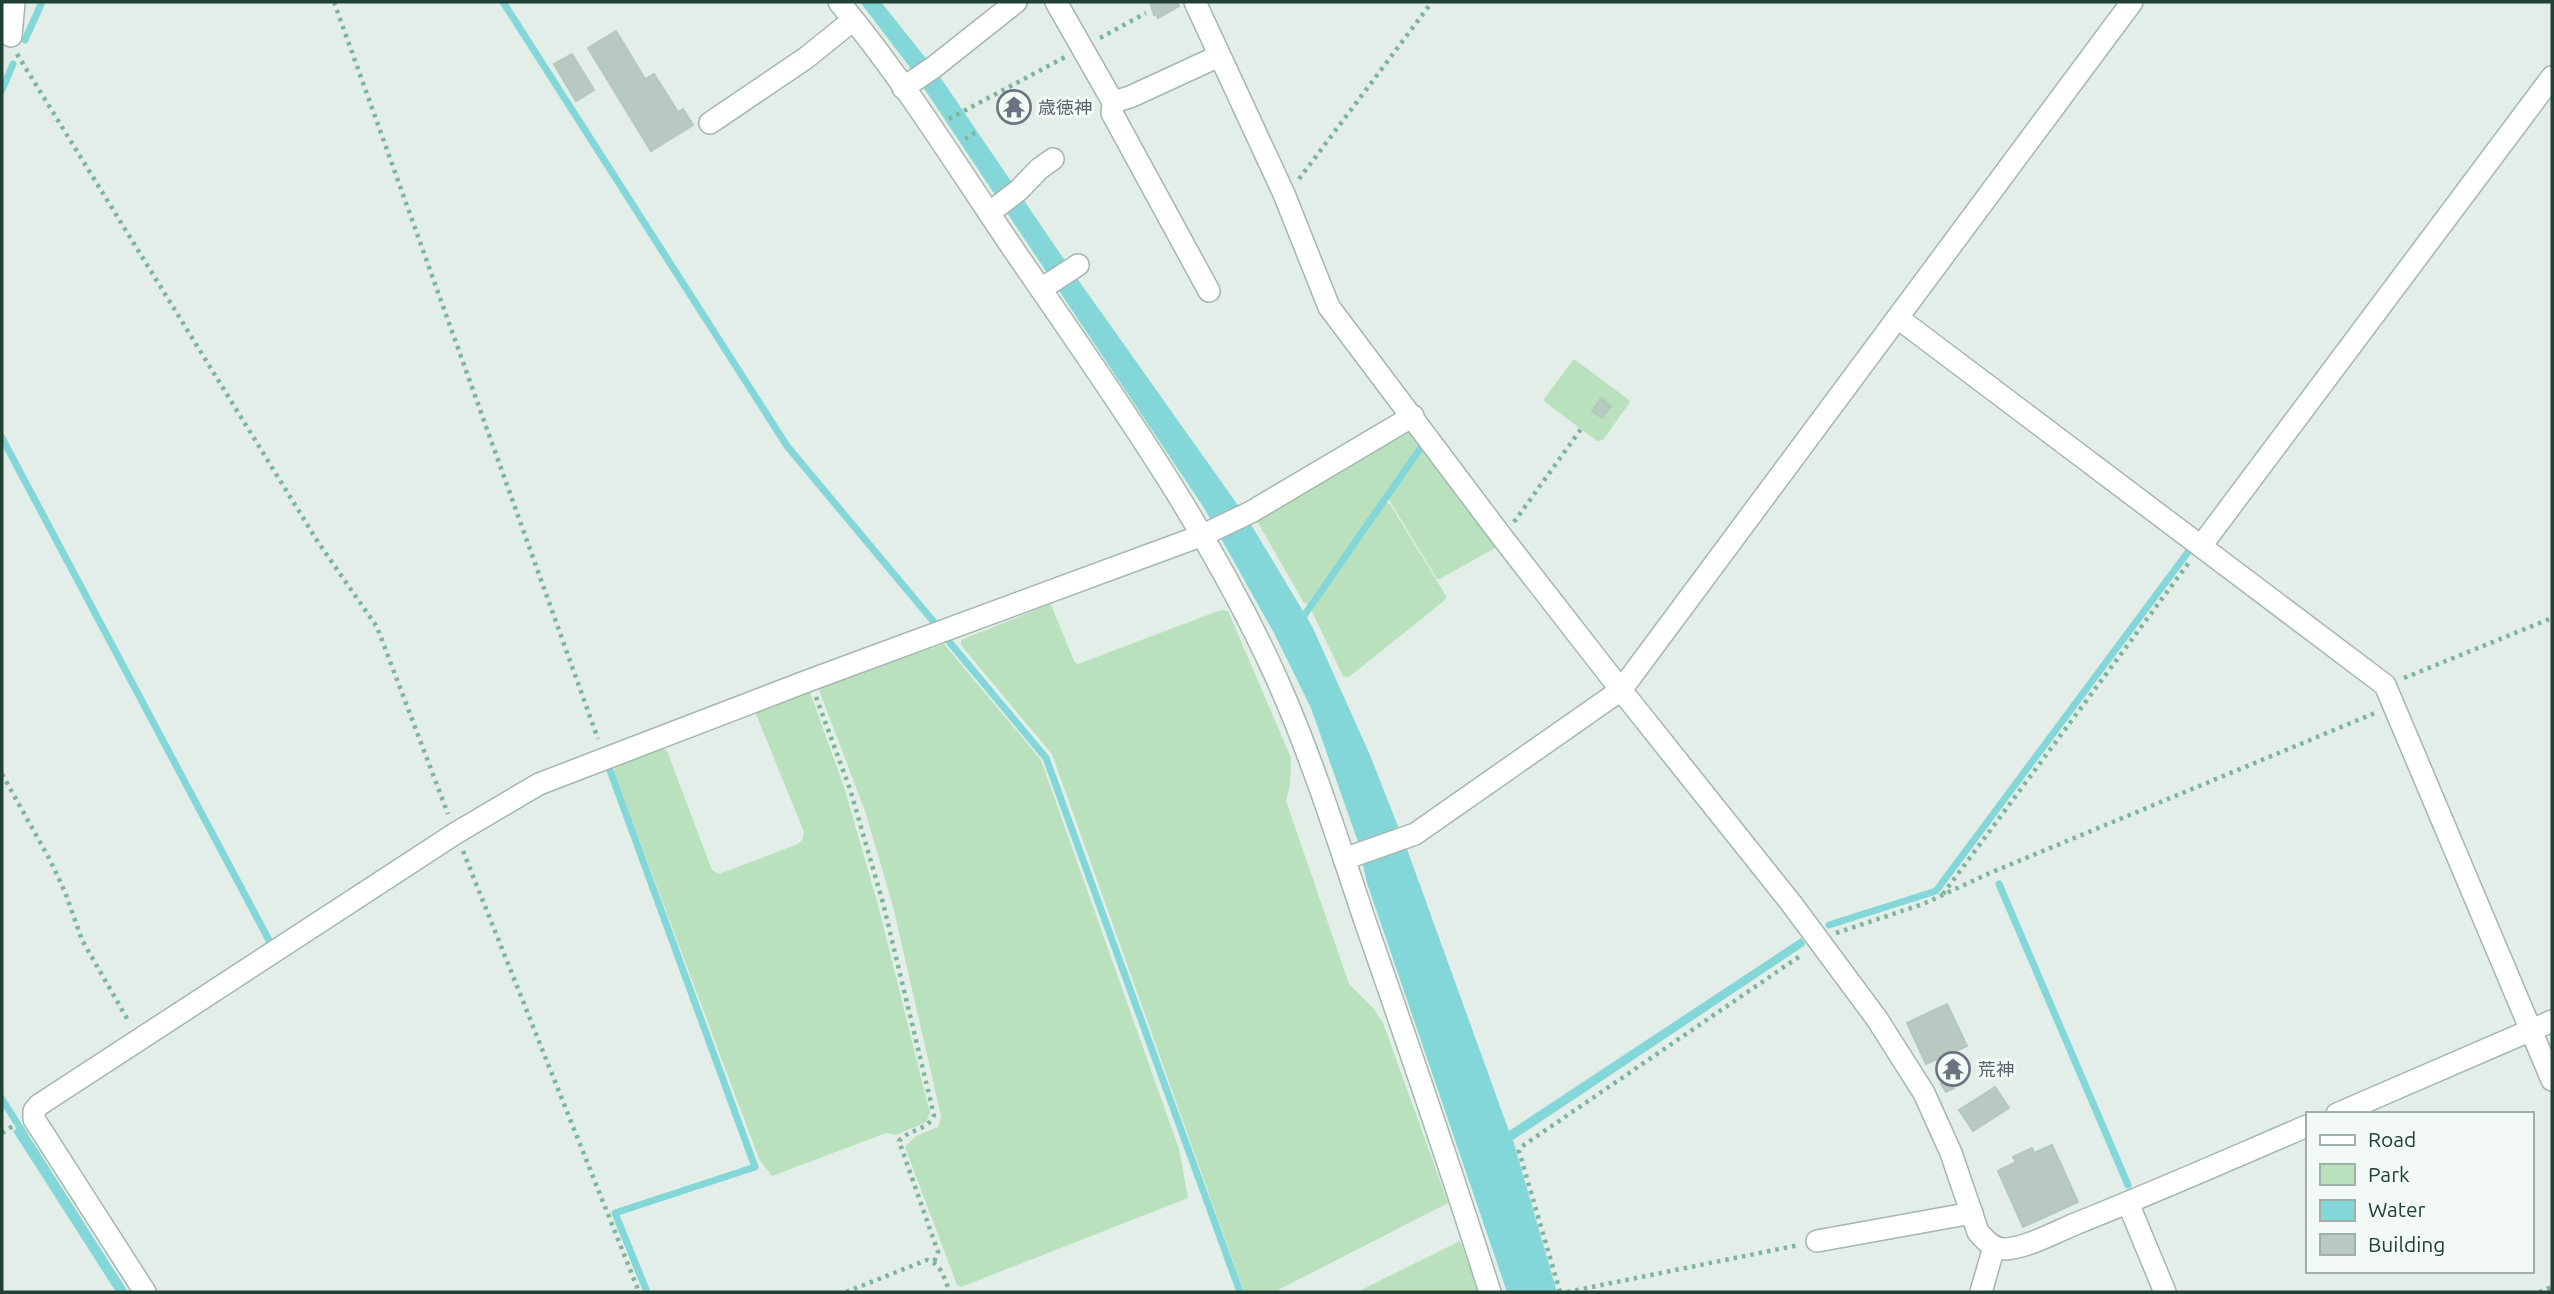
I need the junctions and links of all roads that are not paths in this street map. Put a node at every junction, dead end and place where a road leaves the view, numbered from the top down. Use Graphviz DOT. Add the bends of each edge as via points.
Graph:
graph roads {
  1 [pos="14,2"];
  2 [pos="839,2"];
  3 [pos="1016,2"];
  4 [pos="1056,2"];
  5 [pos="1195,2"];
  6 [pos="2132,2"];
  7 [pos="853,20"];
  8 [pos="11,36"];
  9 [pos="1219,56"];
  10 [pos="2552,77"];
  11 [pos="907,85"];
  12 [pos="1113,102"];
  13 [pos="710,123"];
  14 [pos="1053,159"];
  15 [pos="993,210"];
  16 [pos="1075,267"];
  17 [pos="1045,286"];
  18 [pos="1209,291"];
  19 [pos="1898,318"];
  20 [pos="1413,416"];
  21 [pos="1208,533"];
  22 [pos="2198,543"];
  23 [pos="1621,690"];
  24 [pos="1349,857"];
  25 [pos="2552,1021"];
  26 [pos="2531,1031"];
  27 [pos="2552,1080"];
  28 [pos="2342,1112"];
  29 [pos="2306,1126"];
  30 [pos="2128,1203"];
  31 [pos="1972,1213"];
  32 [pos="1817,1241"];
  33 [pos="1994,1247"];
  34 [pos="145,1292"];
  35 [pos="1490,1292"];
  36 [pos="1981,1292"];
  37 [pos="2165,1292"];
  1 -- 8 [label="street"];
  2 -- 7 [label="street"];
  3 -- 11 [label="street"];
  4 -- 12 [label="street"];
  5 -- 9 [label="street"];
  6 -- 19 [label="street"];
  7 -- 11 [label="street"];
  7 -- 13 [label="street"];
  9 -- 12 [label="street"];
  9 -- 20 [label="street" via="1284,194 1329,307"];
  10 -- 22 [label="street"];
  11 -- 15 [label="street"];
  12 -- 18 [label="street" via="1112,113"];
  14 -- 15 [label="street"];
  15 -- 17 [label="street"];
  16 -- 17 [label="street"];
  17 -- 21 [label="street"];
  19 -- 22 [label="street"];
  19 -- 23 [label="street"];
  20 -- 21 [label="street"];
  20 -- 23 [label="street"];
  21 -- 24 [label="street" via="1276,677"];
  21 -- 34 [label="street" via="539,784 456,833 39,1105 34,1119"];
  22 -- 26 [label="street" via="2385,685"];
  23 -- 24 [label="street" via="1415,834"];
  23 -- 31 [label="street" via="1791,903 1813,944 1877,1019 1924,1093"];
  24 -- 35 [label="street"];
  25 -- 26 [label="street"];
  26 -- 27 [label="street"];
  26 -- 28 [label="street"];
  29 -- 30 [label="street"];
  30 -- 33 [label="street" via="2025,1244"];
  30 -- 37 [label="street"];
  31 -- 32 [label="street"];
  31 -- 33 [label="street" via="1978,1232"];
  33 -- 36 [label="street"];
}
